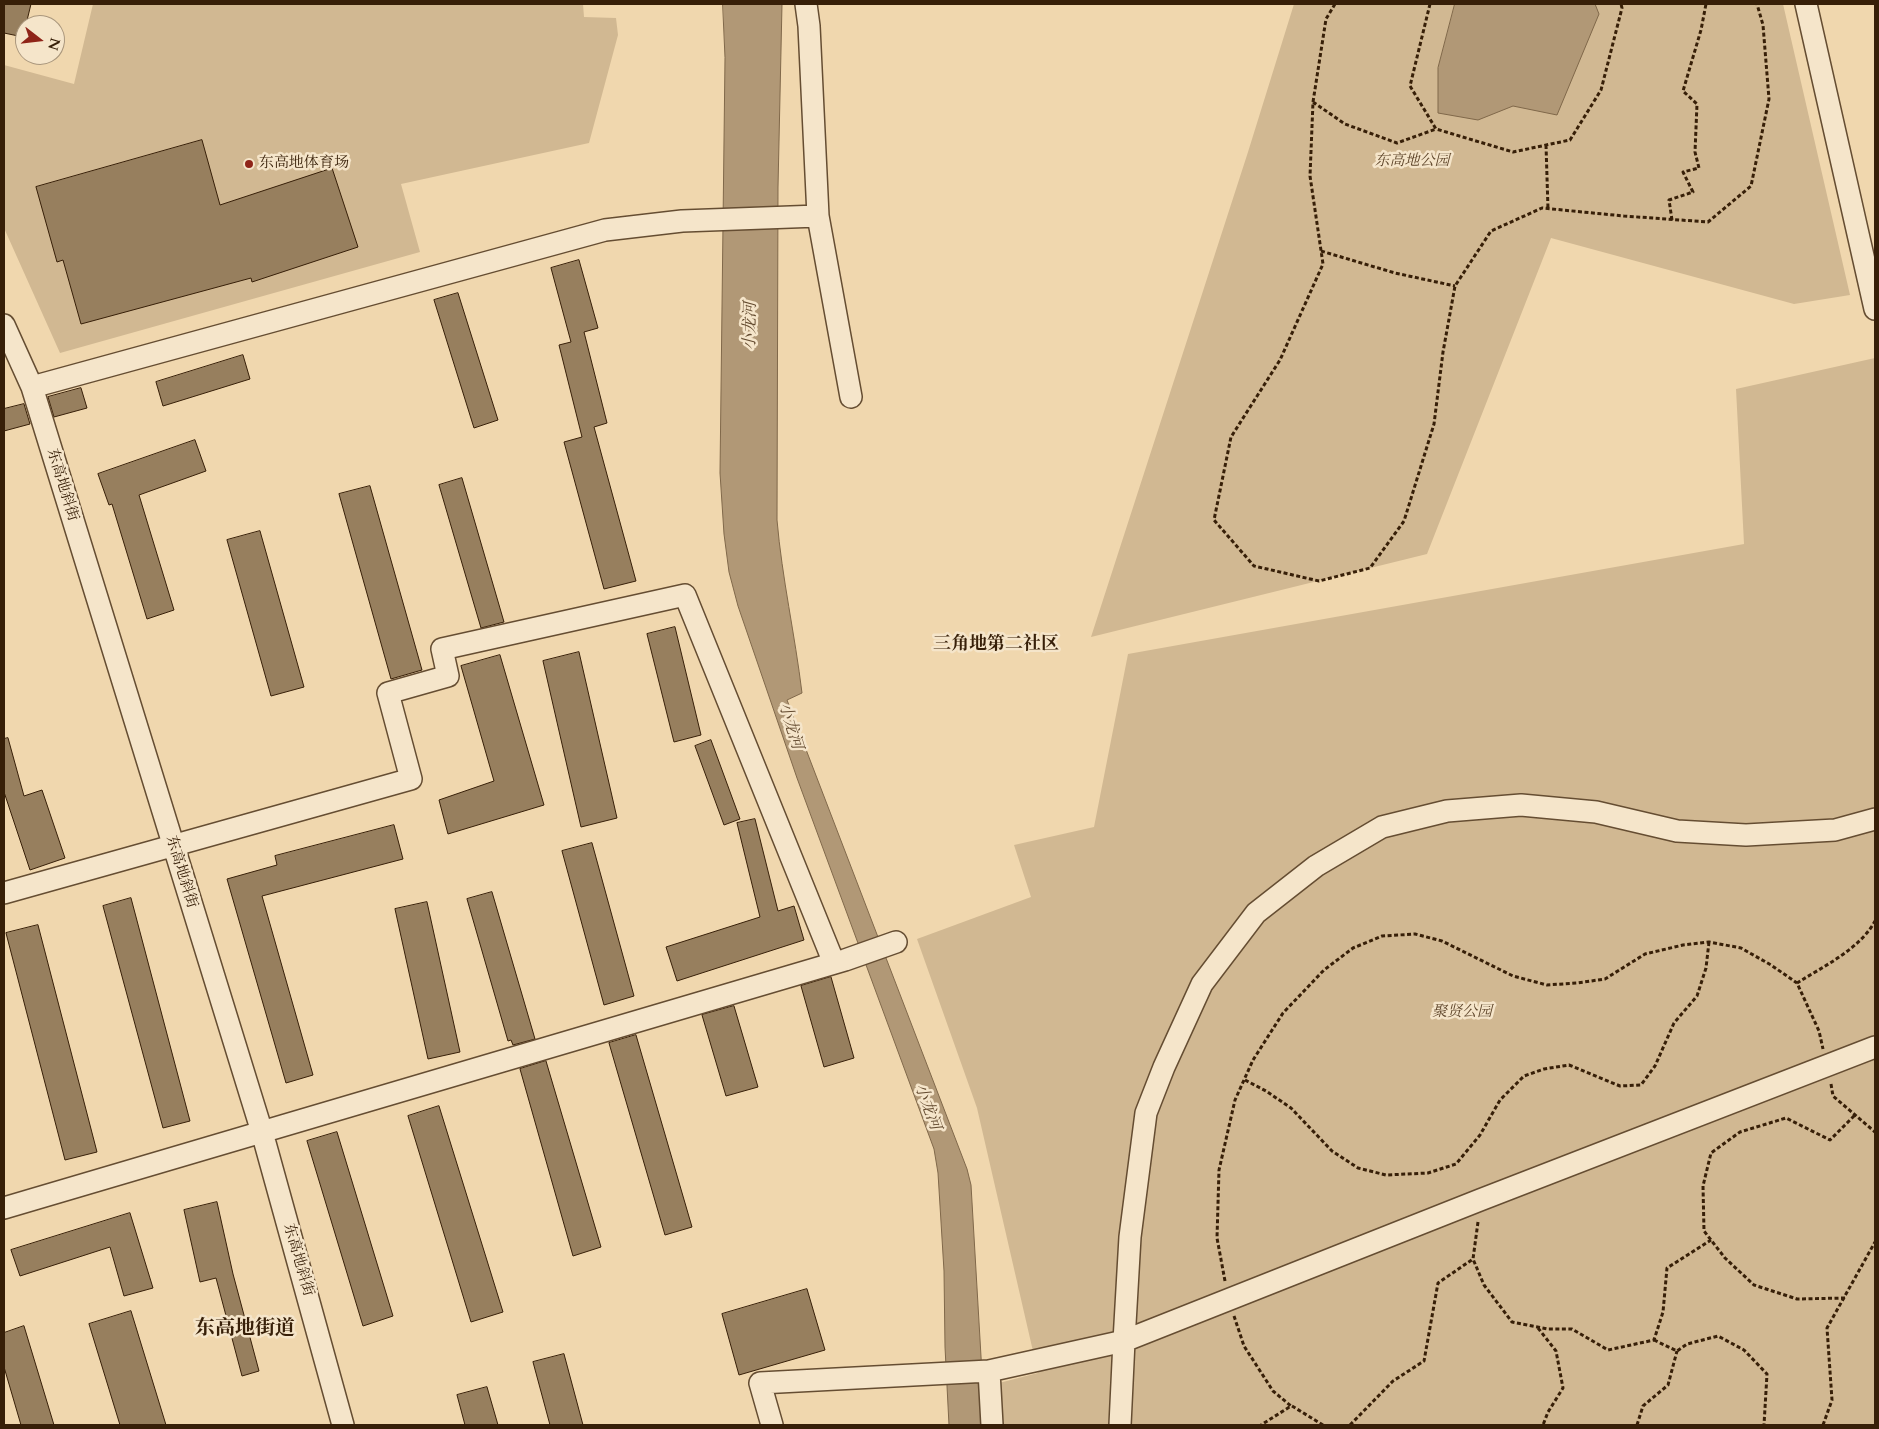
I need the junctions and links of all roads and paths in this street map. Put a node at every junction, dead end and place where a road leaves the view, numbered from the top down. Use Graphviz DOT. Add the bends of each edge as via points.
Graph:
graph roads {
  1 [pos="806,4"];
  2 [pos="1335,4"];
  3 [pos="1430,4"];
  4 [pos="1621,4"];
  5 [pos="1706,4"];
  6 [pos="1757,4"];
  7 [pos="1806,4"];
  8 [pos="1313,102"];
  9 [pos="1436,129"];
  10 [pos="1546,145"];
  11 [pos="1548,209"];
  12 [pos="809,216"];
  13 [pos="1672,220"];
  14 [pos="1321,252"];
  15 [pos="1455,286"];
  16 [pos="1875,309"];
  17 [pos="4,325"];
  18 [pos="32,386"];
  19 [pos="851,396"];
  20 [pos="1875,818"];
  21 [pos="172,846"];
  22 [pos="4,893"];
  23 [pos="1875,920"];
  24 [pos="896,942"];
  25 [pos="1708,942"];
  26 [pos="839,962"];
  27 [pos="1798,983"];
  28 [pos="1875,1047"];
  29 [pos="1827,1066"];
  30 [pos="1245,1080"];
  31 [pos="1855,1114"];
  32 [pos="262,1132"];
  33 [pos="1875,1132"];
  34 [pos="1480,1200"];
  35 [pos="4,1208"];
  36 [pos="1711,1240"];
  37 [pos="1875,1242"];
  38 [pos="1473,1259"];
  39 [pos="1845,1298"];
  40 [pos="1228,1300"];
  41 [pos="1537,1327"];
  42 [pos="1654,1340"];
  43 [pos="1124,1341"];
  44 [pos="1677,1351"];
  45 [pos="989,1371"];
  46 [pos="1291,1406"];
  47 [pos="343,1425"];
  48 [pos="772,1425"];
  49 [pos="992,1425"];
  50 [pos="1120,1425"];
  51 [pos="1261,1425"];
  52 [pos="1323,1425"];
  53 [pos="1350,1425"];
  54 [pos="1543,1425"];
  55 [pos="1637,1425"];
  56 [pos="1764,1425"];
  57 [pos="1823,1425"];
  1 -- 12 [label="street" via="809,26"];
  2 -- 8 [label="path" via="1326,19"];
  3 -- 9 [label="path" via="1410,86"];
  4 -- 10 [label="path" via="1601,90 1570,140"];
  5 -- 13 [label="path" via="1683,91 1697,104 1695,152 1699,168 1683,172 1693,192 1669,200"];
  6 -- 13 [label="path" via="1763,26 1769,99 1751,186 1708,222"];
  7 -- 16 [label="street"];
  8 -- 9 [label="path" via="1345,124 1397,143"];
  8 -- 14 [label="path" via="1310,176"];
  9 -- 10 [label="path" via="1513,152"];
  10 -- 11 [label="path"];
  11 -- 13 [label="path"];
  11 -- 15 [label="path" via="1542,208 1491,231"];
  12 -- 18 [label="street" via="682,221 605,230"];
  12 -- 19 [label="street"];
  14 -- 15 [label="path" via="1395,274"];
  14 -- 15 [label="path" via="1323,264 1280,360 1231,437 1214,520 1254,566 1318,581 1370,568 1404,520 1434,424"];
  17 -- 18 [label="street, 东高地斜街"];
  18 -- 21 [label="street, 东高地斜街"];
  20 -- 43 [label="street" via="1835,830 1746,835 1677,831 1596,812 1522,805 1447,811 1382,827 1316,866 1256,914 1202,984 1164,1067 1146,1113 1130,1237"];
  21 -- 22 [label="street"];
  21 -- 26 [label="street" via="411,779 388,693 448,676 442,649 686,595"];
  21 -- 32 [label="street, 东高地斜街"];
  23 -- 27 [label="path" via="1871,930 1849,950"];
  24 -- 26 [label="street"];
  25 -- 27 [label="path" via="1741,948"];
  25 -- 30 [label="path" via="1645,954 1605,978 1547,985 1512,976 1434,939 1416,934 1382,936 1353,948 1324,970 1282,1013"];
  25 -- 30 [label="path" via="1706,968 1697,996 1674,1023 1655,1066 1641,1085 1620,1086 1569,1065 1524,1076 1500,1100 1480,1135 1456,1164 1428,1173 1386,1175 1358,1168 1332,1151 1292,1108"];
  26 -- 32 [label="street"];
  27 -- 29 [label="path" via="1819,1031"];
  28 -- 29 [label="street"];
  29 -- 31 [label="path" via="1833,1096"];
  29 -- 34 [label="street"];
  30 -- 40 [label="path" via="1235,1100 1218,1170 1217,1238"];
  31 -- 33 [label="path"];
  31 -- 36 [label="path" via="1830,1140 1786,1118 1740,1132 1711,1153 1703,1186 1704,1231"];
  32 -- 35 [label="street"];
  32 -- 47 [label="street, 东高地斜街"];
  34 -- 38 [label="path"];
  34 -- 40 [label="street"];
  36 -- 39 [label="path" via="1754,1285 1797,1299"];
  36 -- 42 [label="path" via="1667,1268 1663,1312"];
  37 -- 39 [label="path"];
  38 -- 41 [label="path" via="1484,1286 1512,1322"];
  38 -- 53 [label="path" via="1438,1283 1424,1361 1392,1381"];
  39 -- 57 [label="path" via="1827,1328 1832,1400"];
  40 -- 43 [label="street"];
  40 -- 46 [label="path" via="1244,1346 1273,1391"];
  41 -- 42 [label="path" via="1572,1329 1608,1350"];
  41 -- 54 [label="path" via="1556,1351 1563,1388"];
  42 -- 44 [label="path"];
  43 -- 45 [label="street"];
  43 -- 50 [label="street"];
  44 -- 55 [label="path" via="1668,1385 1644,1406"];
  44 -- 56 [label="path" via="1687,1344 1718,1336 1744,1350 1768,1374"];
  45 -- 48 [label="street" via="760,1383"];
  45 -- 49 [label="street"];
  46 -- 51 [label="path"];
  46 -- 52 [label="path"];
}
